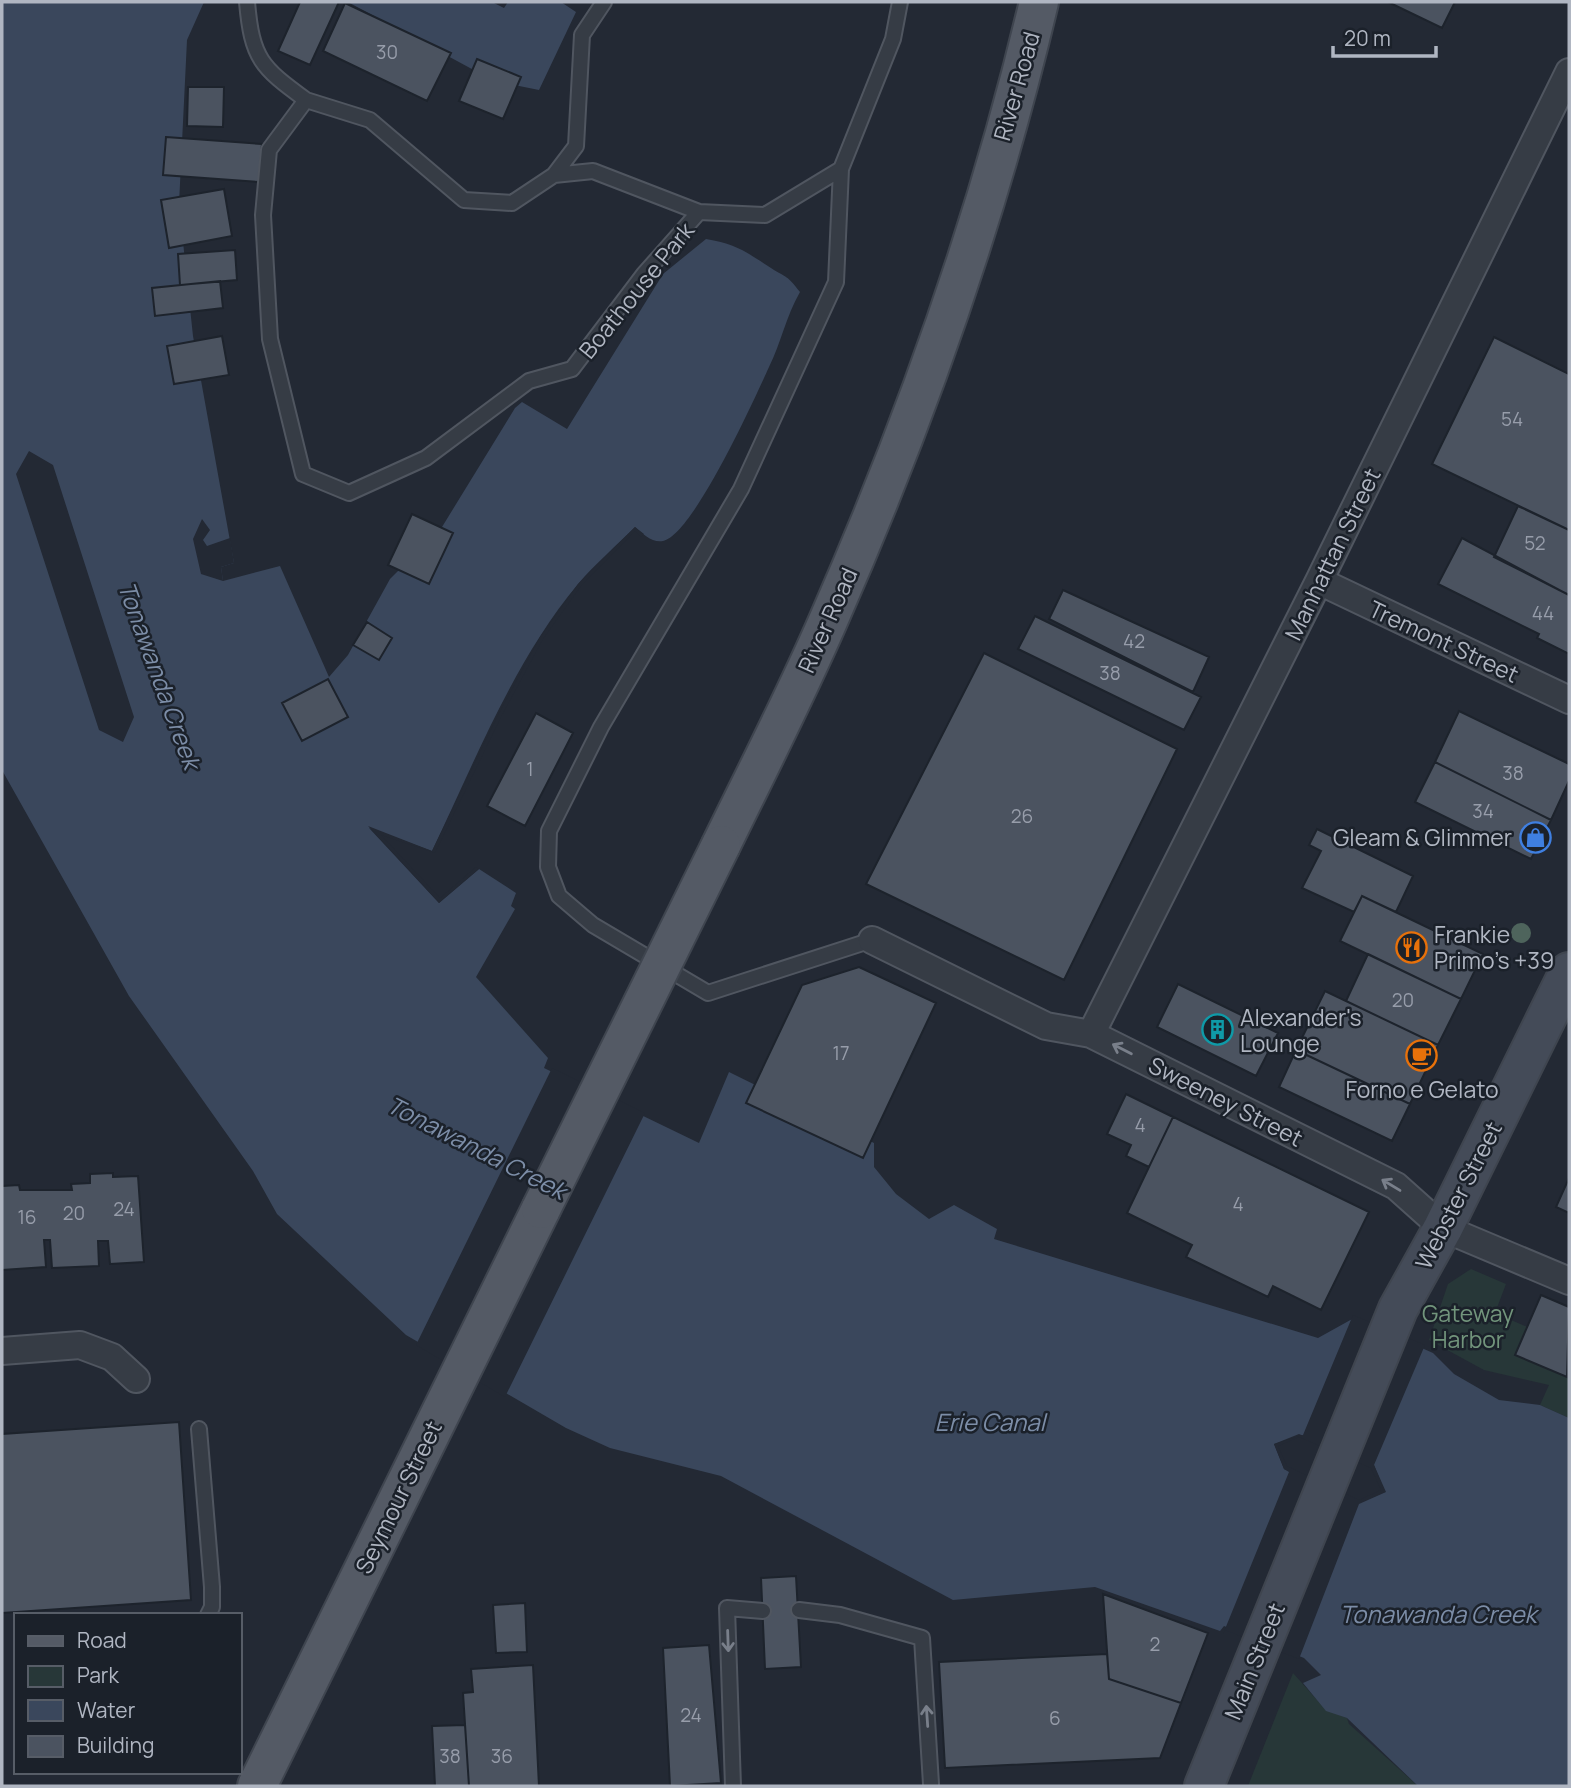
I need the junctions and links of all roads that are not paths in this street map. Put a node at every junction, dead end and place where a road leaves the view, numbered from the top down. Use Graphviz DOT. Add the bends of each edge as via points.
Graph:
graph roads {
  1 [pos="247,2"];
  2 [pos="604,2"];
  3 [pos="900,2"];
  4 [pos="1039,2"];
  5 [pos="1569,72"];
  6 [pos="306,100"];
  7 [pos="576,146"];
  8 [pos="841,169"];
  9 [pos="593,171"];
  10 [pos="554,175"];
  11 [pos="699,212"];
  12 [pos="1319,581"];
  13 [pos="1569,700"];
  14 [pos="872,940"];
  15 [pos="1569,972"];
  16 [pos="1091,1034"];
  17 [pos="541,1209"];
  18 [pos="1443,1228"];
  19 [pos="1569,1281"];
  20 [pos="2,1351"];
  21 [pos="136,1379"];
  22 [pos="199,1429"];
  23 [pos="1304,1537"];
  24 [pos="799,1610"];
  25 [pos="762,1611"];
  26 [pos="209,1613"];
  27 [pos="931,1784"];
  28 [pos="257,1786"];
  29 [pos="733,1786"];
  30 [pos="1204,1786"];
  1 -- 6 [label="lane" via="250,39 267,71"];
  2 -- 7 [label="lane" via="582,35"];
  3 -- 8 [label="lane" via="893,39"];
  4 -- 17 [label="main road, River Road, bridge" via="965,270 899,450 828,623"];
  5 -- 12 [label="street, Manhattan Street"];
  6 -- 10 [label="lane" via="370,120 464,200 512,203"];
  6 -- 11 [label="lane, Boathouse Park" via="269,150 263,215 270,339 303,474 349,493 426,458 529,381 572,369 644,274"];
  7 -- 9 [label="lane"];
  7 -- 10 [label="lane"];
  8 -- 11 [label="lane" via="765,215"];
  8 -- 14 [label="lane" via="836,282 741,489 601,727 549,831 548,866 559,896 593,925 708,993"];
  9 -- 10 [label="lane"];
  9 -- 11 [label="lane"];
  12 -- 13 [label="street, Tremont Street"];
  12 -- 16 [label="street, Manhattan Street"];
  14 -- 16 [label="street, Sweeney Street" via="1046,1026"];
  15 -- 18 [label="street, Webster Street"];
  18 -- 16 [label="street, Sweeney Street, one-way" via="1396,1186"];
  17 -- 28 [label="main road, Seymour Street"];
  18 -- 19 [label="street, Sweeney Street"];
  18 -- 23 [label="street, Webster Street" via="1398,1310"];
  20 -- 21 [label="street" via="79,1345 113,1357"];
  22 -- 26 [label="lane" via="212,1587"];
  23 -- 30 [label="street, Main Street"];
  27 -- 24 [label="lane, one-way" via="922,1638 840,1615"];
  25 -- 29 [label="lane, one-way" via="727,1608"];
}
